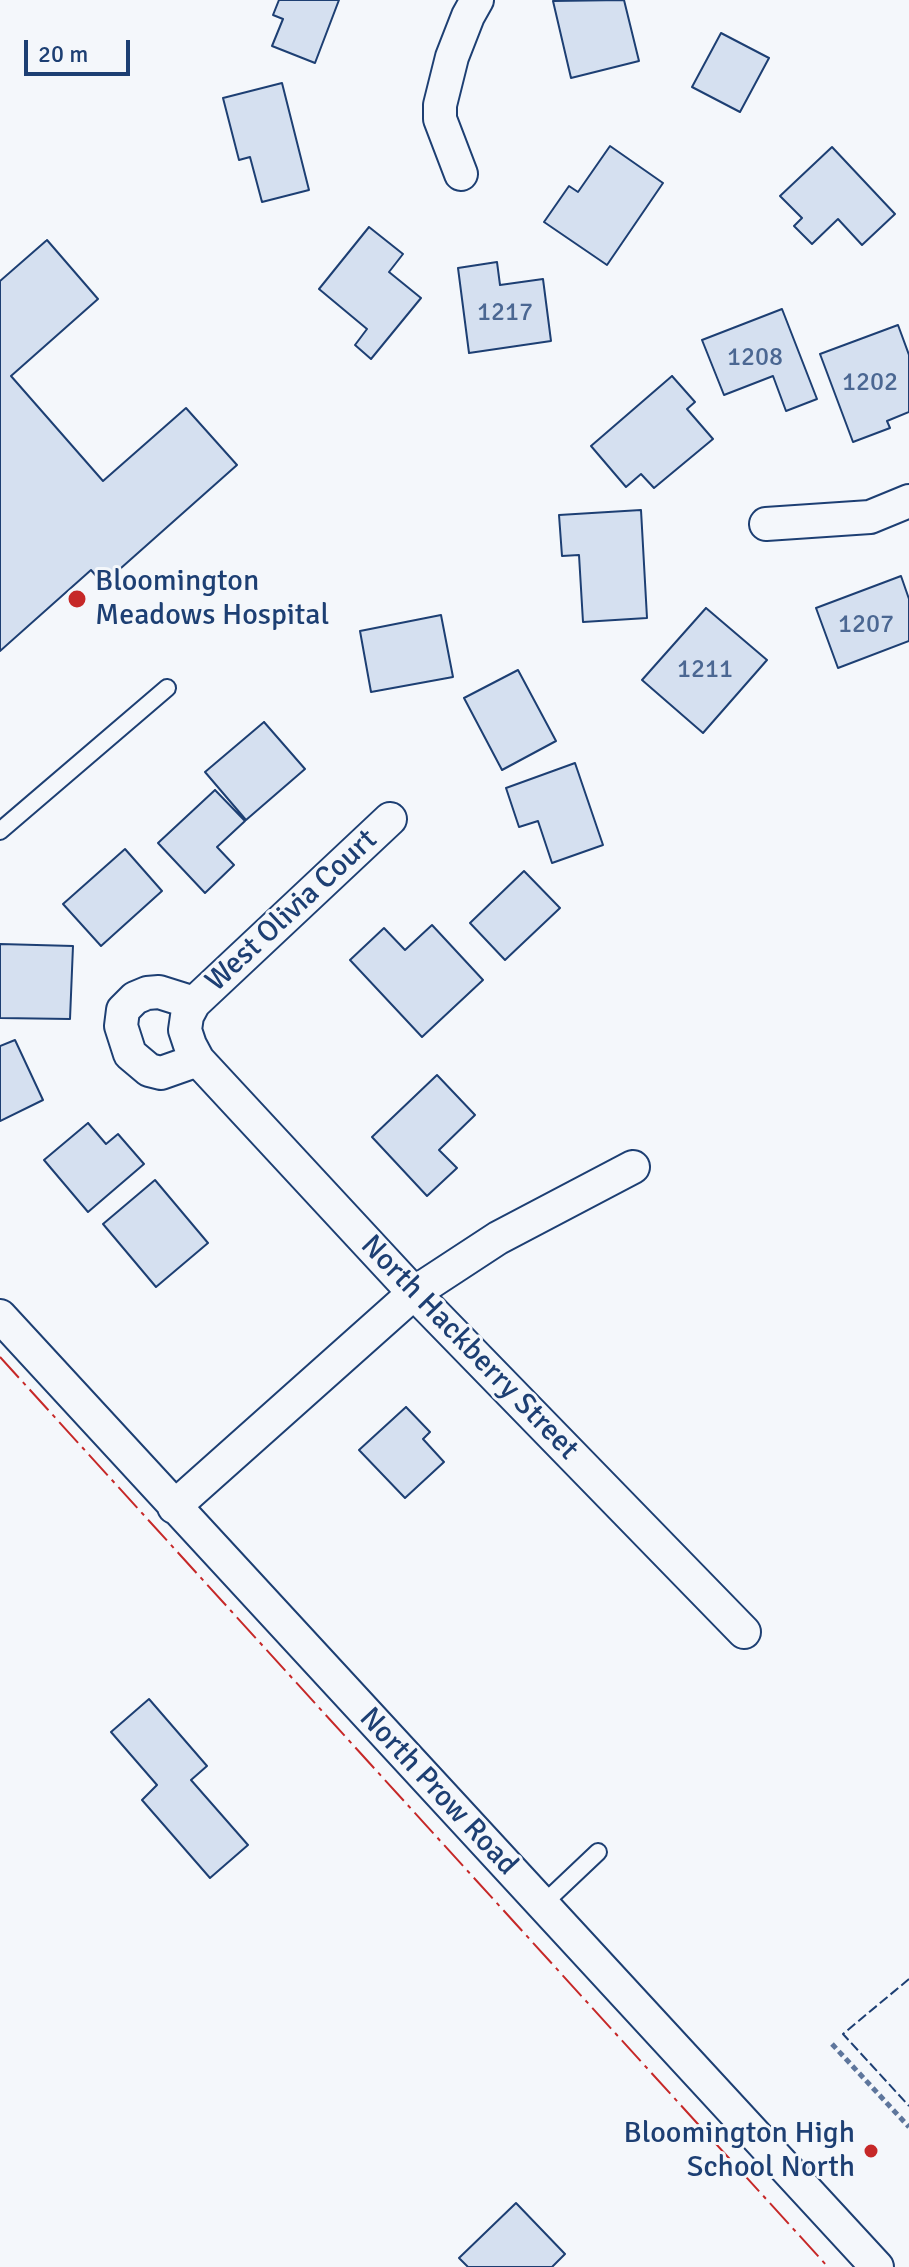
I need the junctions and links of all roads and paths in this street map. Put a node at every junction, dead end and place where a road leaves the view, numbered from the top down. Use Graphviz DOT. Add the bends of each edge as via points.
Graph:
graph roads {
  1 [pos="477,0"];
  2 [pos="461,174"];
  3 [pos="909,501"];
  4 [pos="766,524"];
  5 [pos="167,688"];
  6 [pos="390,819"];
  7 [pos="0,831"];
  8 [pos="194,1003"];
  9 [pos="198,1060"];
  10 [pos="633,1167"];
  11 [pos="414,1293"];
  12 [pos="0,1316"];
  13 [pos="174,1507"];
  14 [pos="744,1632"];
  15 [pos="598,1852"];
  16 [pos="542,1905"];
  17 [pos="832,2044"];
  18 [pos="909,2127"];
  19 [pos="877,2267"];
  1 -- 2 [label="street" via="452,57 440,105 440,119"];
  3 -- 4 [label="street" via="870,517"];
  5 -- 7 [label="lane"];
  6 -- 8 [label="street, West Olivia Court"];
  8 -- 9 [label="street, North Hackberry Street" via="185,1030"];
  8 -- 9 [label="street" via="147,993 123,1010 121,1026 130,1054 149,1070 161,1073"];
  9 -- 11 [label="street, North Hackberry Street"];
  10 -- 11 [label="street" via="498,1238"];
  11 -- 13 [label="street"];
  11 -- 14 [label="street, North Hackberry Street"];
  12 -- 13 [label="street, North Prow Road"];
  13 -- 16 [label="street, North Prow Road"];
  15 -- 16 [label="lane"];
  16 -- 19 [label="street, North Prow Road"];
  17 -- 18 [label="path"];
}
